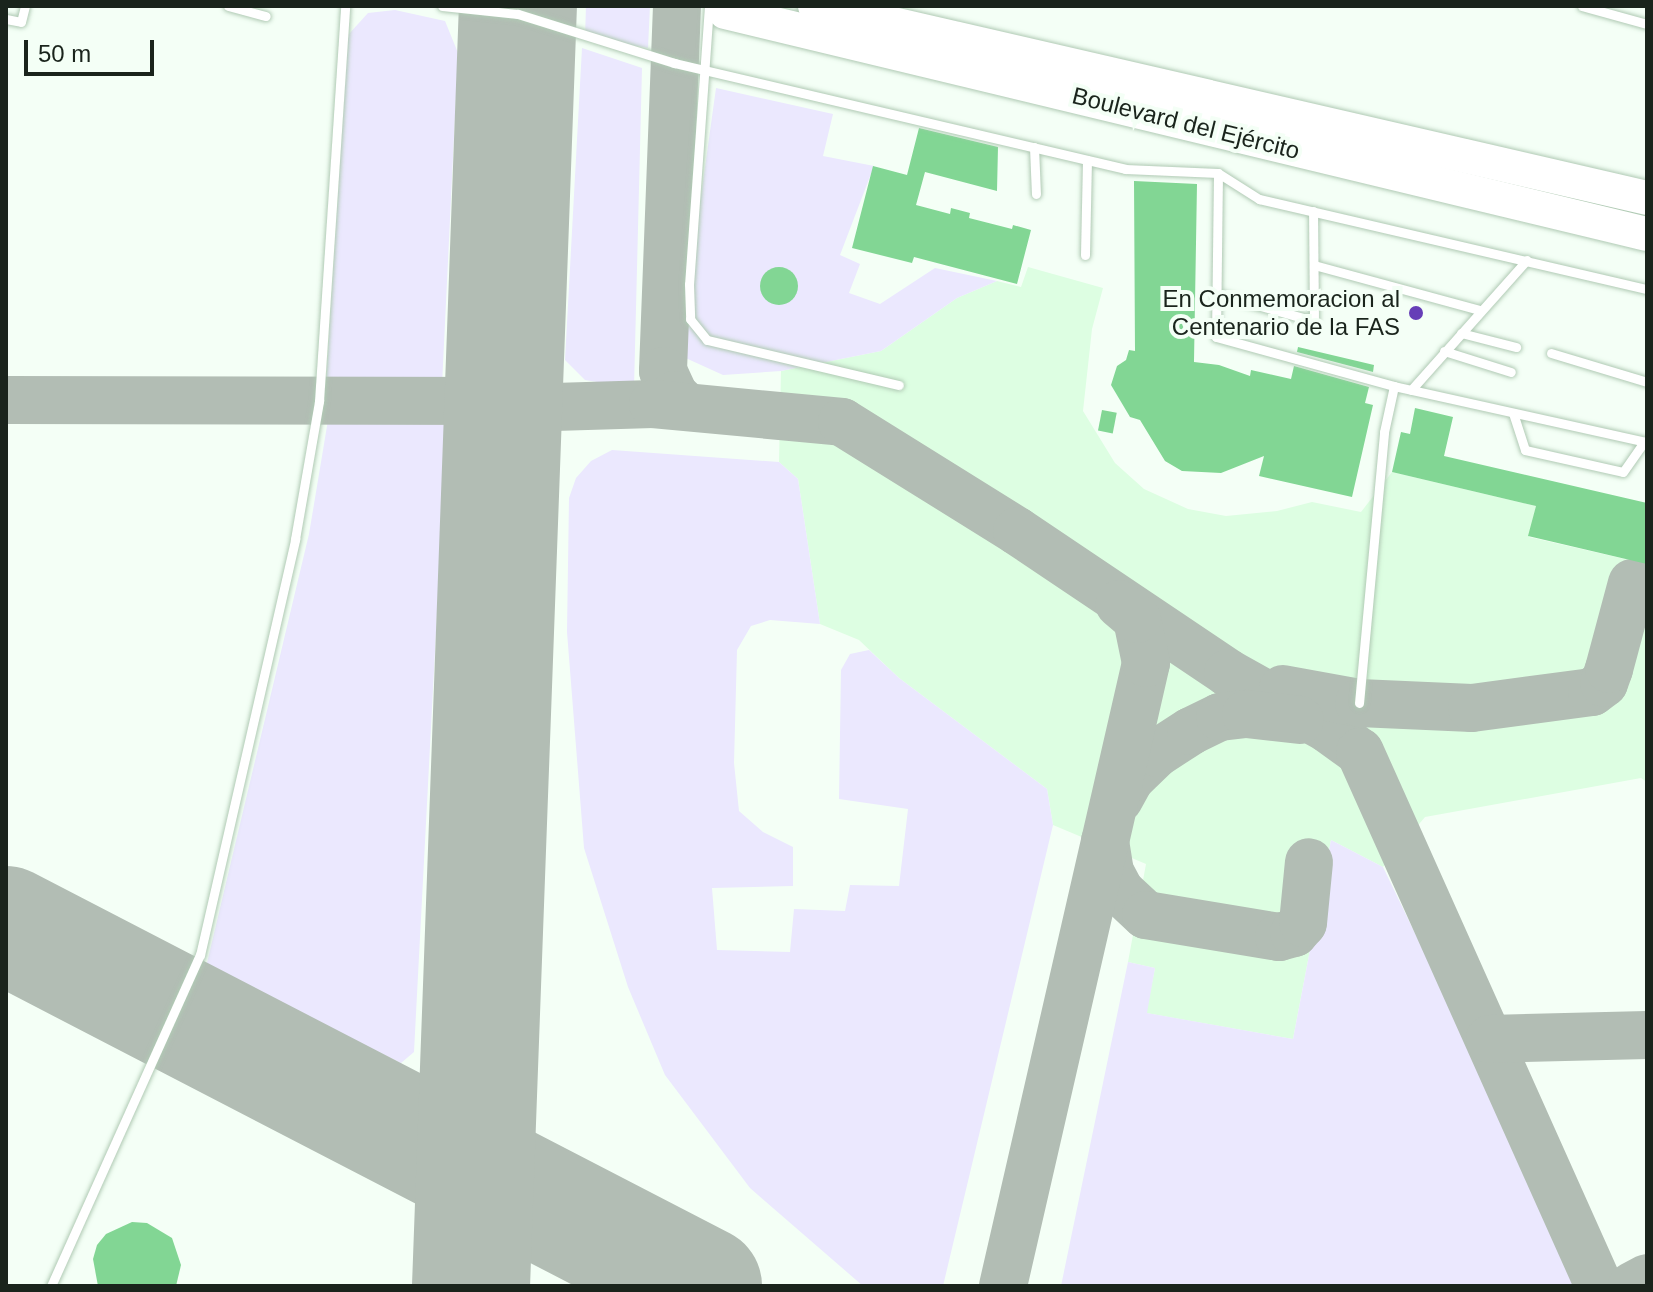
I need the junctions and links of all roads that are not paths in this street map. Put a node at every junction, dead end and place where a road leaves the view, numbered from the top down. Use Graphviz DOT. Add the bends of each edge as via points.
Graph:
graph roads {
  1 [pos="25,6"];
  2 [pos="228,6"];
  3 [pos="345,6"];
  4 [pos="442,6"];
  5 [pos="815,6"];
  6 [pos="1582,6"];
  7 [pos="717,9"];
  8 [pos="266,16"];
  9 [pos="6,19"];
  10 [pos="1647,24"];
  11 [pos="707,70"];
  12 [pos="1034,147"];
  13 [pos="1087,160"];
  14 [pos="1218,173"];
  15 [pos="1036,194"];
  16 [pos="1647,198"];
  17 [pos="1313,211"];
  18 [pos="1647,234"];
  19 [pos="1085,255"];
  20 [pos="1527,260"];
  21 [pos="1314,265"];
  22 [pos="1647,289"];
  23 [pos="1218,294"];
  24 [pos="1480,310"];
  25 [pos="1461,333"];
  26 [pos="1516,347"];
  27 [pos="1444,351"];
  28 [pos="1551,353"];
  29 [pos="1511,372"];
  30 [pos="1647,382"];
  31 [pos="899,385"];
  32 [pos="1394,386"];
  33 [pos="1411,390"];
  34 [pos="1513,413"];
  35 [pos="1645,442"];
  36 [pos="1359,703"];
  37 [pos="51,1286"];
  1 -- 9 [label="lane" via="21,22"];
  2 -- 8 [label="lane"];
  3 -- 37 [label="lane" via="319,401 295,539 200,955"];
  4 -- 11 [label="lane" via="518,14"];
  5 -- 16 [label="highway, Boulevard del Ejército"];
  6 -- 10 [label="lane"];
  7 -- 11 [label="lane"];
  7 -- 18 [label="highway, Boulevard del Ejército"];
  11 -- 12 [label="lane"];
  11 -- 31 [label="lane" via="690,319 707,340"];
  12 -- 13 [label="lane"];
  12 -- 15 [label="lane"];
  13 -- 14 [label="lane" via="1125,169"];
  13 -- 19 [label="lane"];
  14 -- 17 [label="lane" via="1259,199"];
  14 -- 23 [label="lane"];
  17 -- 20 [label="lane"];
  17 -- 21 [label="lane"];
  20 -- 22 [label="lane"];
  20 -- 24 [label="lane"];
  21 -- 23 [label="lane" via="1314,321"];
  21 -- 24 [label="lane"];
  23 -- 32 [label="lane" via="1216,337"];
  24 -- 25 [label="lane"];
  25 -- 26 [label="lane"];
  25 -- 27 [label="lane"];
  27 -- 29 [label="lane"];
  27 -- 33 [label="lane"];
  28 -- 30 [label="lane"];
  32 -- 33 [label="lane"];
  32 -- 36 [label="lane" via="1384,432"];
  33 -- 34 [label="lane"];
  34 -- 35 [label="lane"];
  34 -- 35 [label="lane" via="1525,450 1623,472"];
}
